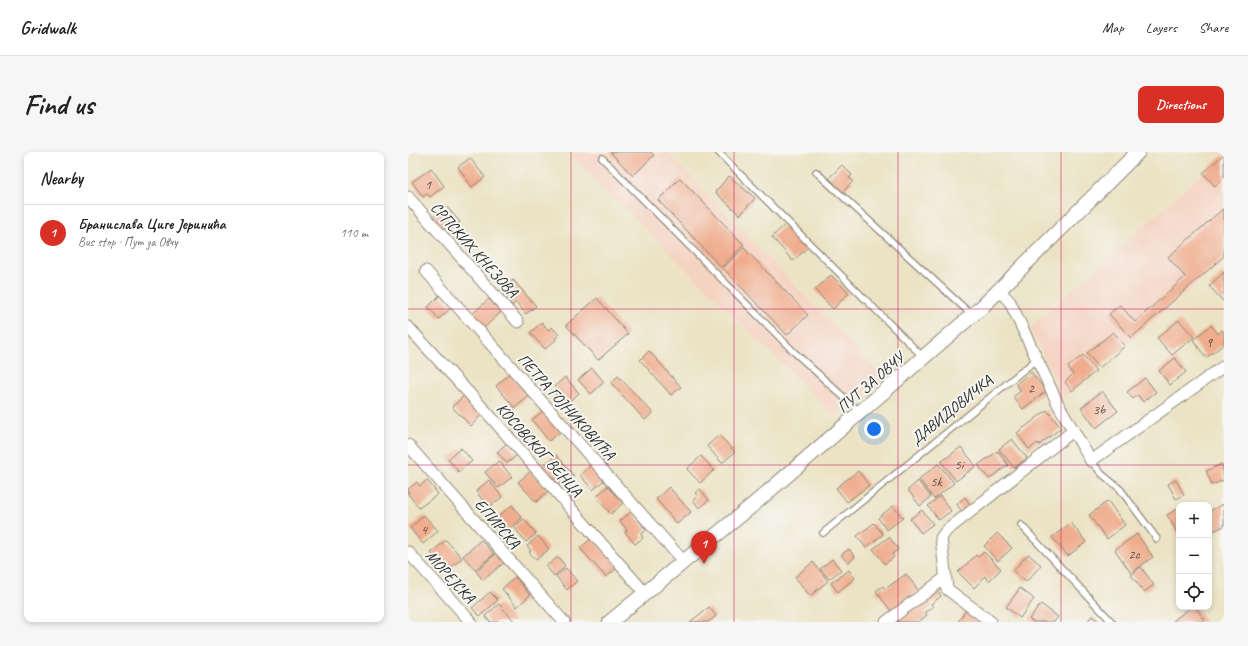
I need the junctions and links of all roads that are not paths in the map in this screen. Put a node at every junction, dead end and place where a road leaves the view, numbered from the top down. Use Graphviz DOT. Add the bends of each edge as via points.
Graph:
graph roads {
  1 [pos="718,152"];
  2 [pos="1138,152"];
  3 [pos="602,158"];
  4 [pos="816,172"];
  5 [pos="408,197"];
  6 [pos="426,271"];
  7 [pos="1000,291"];
  8 [pos="972,315"];
  9 [pos="518,322"];
  10 [pos="408,327"];
  11 [pos="924,358"];
  12 [pos="1037,359"];
  13 [pos="1224,366"];
  14 [pos="861,412"];
  15 [pos="1073,431"];
  16 [pos="408,445"];
  17 [pos="1091,461"];
  18 [pos="1021,525"];
  19 [pos="823,533"];
  20 [pos="1157,538"];
  21 [pos="408,552"];
  22 [pos="684,562"];
  23 [pos="945,578"];
  24 [pos="645,593"];
  25 [pos="471,622"];
  26 [pos="564,622"];
  27 [pos="610,622"];
  28 [pos="886,622"];
  29 [pos="991,622"];
  30 [pos="1112,622"];
  1 -- 11 [label="lane"];
  2 -- 7 [label="street, ПУТ ЗА ОВЧУ"];
  3 -- 14 [label="lane" via="793,351"];
  4 -- 8 [label="lane"];
  5 -- 9 [label="street, СРПСКИХ КНЕЗОВА"];
  6 -- 22 [label="street, ПЕТРА ГОЈНИКОВИЋА"];
  7 -- 8 [label="street, ПУТ ЗА ОВЧУ"];
  7 -- 12 [label="street" via="1010,302"];
  8 -- 11 [label="street, ПУТ ЗА ОВЧУ"];
  10 -- 24 [label="street, КОСОВСКОГ ВЕНЦА" via="490,416"];
  11 -- 14 [label="street, ПУТ ЗА ОВЧУ"];
  12 -- 15 [label="street"];
  12 -- 19 [label="lane, ДАВИДОВИЧКА"];
  13 -- 17 [label="street"];
  14 -- 22 [label="street, ПУТ ЗА ОВЧУ"];
  15 -- 17 [label="street"];
  15 -- 23 [label="street" via="946,531 941,538"];
  16 -- 26 [label="street, ЕПИРСКА"];
  17 -- 20 [label="lane" via="1120,489"];
  18 -- 30 [label="lane"];
  21 -- 25 [label="street, МОРЕЈСКА"];
  22 -- 24 [label="street, ПУТ ЗА ОВЧУ"];
  23 -- 28 [label="street"];
  23 -- 29 [label="street" via="949,592"];
  24 -- 27 [label="street, ПУТ ЗА ОВЧУ"];
}
